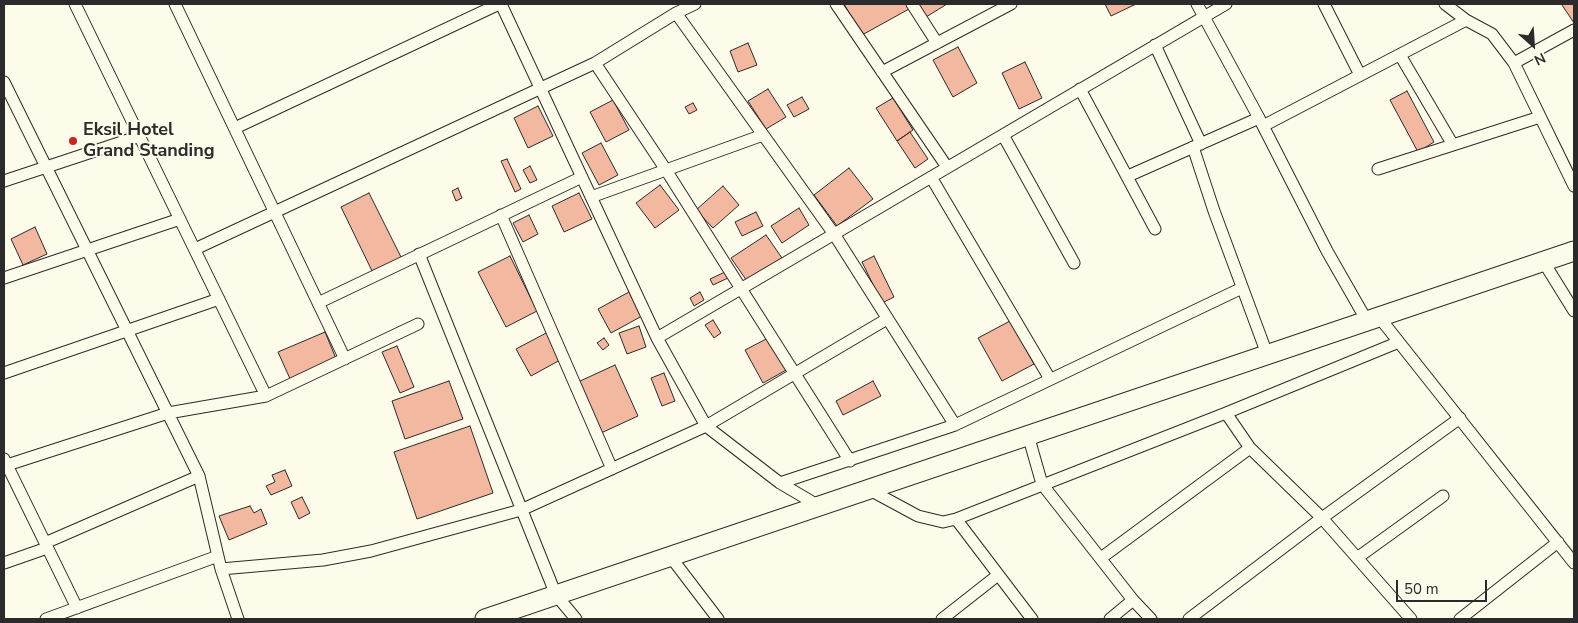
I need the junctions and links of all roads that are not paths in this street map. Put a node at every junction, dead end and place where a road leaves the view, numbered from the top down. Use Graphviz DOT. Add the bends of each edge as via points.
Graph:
graph roads {
  1 [pos="76,4"];
  2 [pos="175,4"];
  3 [pos="500,4"];
  4 [pos="695,4"];
  5 [pos="836,4"];
  6 [pos="912,4"];
  7 [pos="1011,4"];
  8 [pos="1197,4"];
  9 [pos="1226,4"];
  10 [pos="1324,4"];
  11 [pos="1445,4"];
  12 [pos="676,13"];
  13 [pos="1204,17"];
  14 [pos="1466,20"];
  15 [pos="1574,30"];
  16 [pos="937,42"];
  17 [pos="1155,45"];
  18 [pos="1400,55"];
  19 [pos="595,63"];
  20 [pos="1514,63"];
  21 [pos="882,72"];
  22 [pos="1360,75"];
  23 [pos="4,84"];
  24 [pos="540,88"];
  25 [pos="1080,89"];
  26 [pos="1540,117"];
  27 [pos="1261,122"];
  28 [pos="235,128"];
  29 [pos="1002,135"];
  30 [pos="140,136"];
  31 [pos="764,136"];
  32 [pos="1197,145"];
  33 [pos="1453,145"];
  34 [pos="46,167"];
  35 [pos="947,167"];
  36 [pos="1378,169"];
  37 [pos="666,170"];
  38 [pos="1128,176"];
  39 [pos="582,177"];
  40 [pos="931,177"];
  41 [pos="4,181"];
  42 [pos="1574,186"];
  43 [pos="591,197"];
  44 [pos="275,212"];
  45 [pos="502,215"];
  46 [pos="180,219"];
  47 [pos="1154,228"];
  48 [pos="834,234"];
  49 [pos="195,249"];
  50 [pos="87,250"];
  51 [pos="1574,251"];
  52 [pos="419,254"];
  53 [pos="1543,261"];
  54 [pos="1074,263"];
  55 [pos="4,278"];
  56 [pos="741,288"];
  57 [pos="1242,288"];
  58 [pos="219,299"];
  59 [pos="318,303"];
  60 [pos="1574,310"];
  61 [pos="887,319"];
  62 [pos="1373,319"];
  63 [pos="418,324"];
  64 [pos="127,330"];
  65 [pos="656,338"];
  66 [pos="1400,342"];
  67 [pos="1267,354"];
  68 [pos="345,359"];
  69 [pos="4,373"];
  70 [pos="795,374"];
  71 [pos="1050,380"];
  72 [pos="266,396"];
  73 [pos="168,413"];
  74 [pos="1226,413"];
  75 [pos="1460,418"];
  76 [pos="955,425"];
  77 [pos="706,426"];
  78 [pos="1028,435"];
  79 [pos="1250,448"];
  80 [pos="850,461"];
  81 [pos="5,463"];
  82 [pos="612,469"];
  83 [pos="199,476"];
  84 [pos="780,483"];
  85 [pos="1042,484"];
  86 [pos="868,489"];
  87 [pos="1443,496"];
  88 [pos="819,506"];
  89 [pos="521,510"];
  90 [pos="1322,518"];
  91 [pos="956,519"];
  92 [pos="1558,542"];
  93 [pos="46,546"];
  94 [pos="218,556"];
  95 [pos="670,556"];
  96 [pos="1100,558"];
  97 [pos="1357,558"];
  98 [pos="4,563"];
  99 [pos="1574,563"];
  100 [pos="221,569"];
  101 [pos="998,575"];
  102 [pos="556,594"];
  103 [pos="1133,600"];
  104 [pos="77,608"];
  105 [pos="516,614"];
  106 [pos="1475,615"];
  107 [pos="46,619"];
  108 [pos="238,619"];
  109 [pos="485,619"];
  110 [pos="576,619"];
  111 [pos="718,619"];
  112 [pos="942,619"];
  113 [pos="1032,619"];
  114 [pos="1110,619"];
  115 [pos="1151,619"];
  116 [pos="1189,619"];
  117 [pos="1411,619"];
  118 [pos="1460,619"];
  1 -- 30 [label="street"];
  2 -- 28 [label="street"];
  3 -- 24 [label="street"];
  3 -- 28 [label="street"];
  4 -- 12 [label="street"];
  5 -- 21 [label="street"];
  6 -- 16 [label="street"];
  7 -- 16 [label="street"];
  8 -- 13 [label="street"];
  9 -- 13 [label="street"];
  10 -- 22 [label="street"];
  11 -- 14 [label="street"];
  12 -- 19 [label="street"];
  12 -- 31 [label="street"];
  13 -- 17 [label="street"];
  13 -- 27 [label="street"];
  14 -- 18 [label="street"];
  14 -- 20 [label="street" via="1492,34"];
  15 -- 20 [label="street"];
  16 -- 21 [label="street"];
  17 -- 25 [label="street"];
  17 -- 32 [label="street"];
  18 -- 22 [label="street"];
  18 -- 33 [label="street"];
  19 -- 24 [label="street"];
  19 -- 37 [label="street"];
  20 -- 26 [label="street"];
  21 -- 35 [label="street"];
  22 -- 27 [label="street"];
  23 -- 34 [label="street"];
  24 -- 39 [label="street"];
  24 -- 44 [label="street"];
  25 -- 29 [label="street"];
  25 -- 38 [label="street"];
  26 -- 33 [label="street"];
  26 -- 42 [label="street"];
  27 -- 32 [label="street"];
  27 -- 62 [label="street" via="1326,251"];
  28 -- 44 [label="street"];
  29 -- 35 [label="street"];
  29 -- 54 [label="street"];
  30 -- 34 [label="street"];
  30 -- 46 [label="street"];
  31 -- 37 [label="street"];
  31 -- 48 [label="street"];
  32 -- 38 [label="street"];
  32 -- 57 [label="street"];
  33 -- 36 [label="street"];
  34 -- 41 [label="street"];
  34 -- 50 [label="street"];
  35 -- 40 [label="street"];
  37 -- 43 [label="street"];
  37 -- 56 [label="street"];
  38 -- 47 [label="street"];
  39 -- 43 [label="street"];
  39 -- 45 [label="street"];
  40 -- 48 [label="street"];
  40 -- 71 [label="street"];
  43 -- 65 [label="street"];
  44 -- 49 [label="street"];
  44 -- 59 [label="street"];
  45 -- 52 [label="street"];
  45 -- 82 [label="street"];
  46 -- 49 [label="street"];
  46 -- 50 [label="street"];
  48 -- 56 [label="street"];
  48 -- 61 [label="street"];
  49 -- 58 [label="street"];
  50 -- 55 [label="street"];
  50 -- 64 [label="street"];
  51 -- 53 [label="highway"];
  52 -- 59 [label="street"];
  52 -- 89 [label="street"];
  53 -- 60 [label="street"];
  53 -- 62 [label="highway"];
  56 -- 65 [label="street"];
  56 -- 70 [label="street"];
  57 -- 67 [label="street"];
  57 -- 71 [label="street"];
  58 -- 64 [label="street"];
  58 -- 72 [label="street"];
  59 -- 68 [label="street"];
  61 -- 70 [label="street"];
  61 -- 76 [label="street"];
  62 -- 66 [label="street"];
  62 -- 67 [label="highway"];
  63 -- 68 [label="street"];
  64 -- 69 [label="street"];
  64 -- 73 [label="street"];
  65 -- 77 [label="street"];
  66 -- 74 [label="street"];
  66 -- 75 [label="street"];
  67 -- 78 [label="highway"];
  68 -- 72 [label="street"];
  70 -- 77 [label="street"];
  70 -- 80 [label="street"];
  71 -- 76 [label="street"];
  72 -- 73 [label="street"];
  73 -- 81 [label="street"];
  73 -- 83 [label="street"];
  74 -- 79 [label="street"];
  74 -- 85 [label="street"];
  75 -- 90 [label="street"];
  75 -- 92 [label="street"];
  76 -- 80 [label="street"];
  77 -- 82 [label="street"];
  77 -- 84 [label="street"];
  78 -- 85 [label="street"];
  78 -- 86 [label="highway"];
  79 -- 90 [label="street"];
  79 -- 96 [label="street"];
  80 -- 84 [label="street"];
  81 -- 93 [label="street"];
  82 -- 89 [label="street"];
  83 -- 93 [label="street"];
  83 -- 94 [label="street"];
  84 -- 88 [label="street"];
  85 -- 91 [label="street"];
  85 -- 96 [label="street"];
  86 -- 88 [label="highway"];
  86 -- 91 [label="street" via="918,516 943,522"];
  87 -- 97 [label="street"];
  88 -- 95 [label="highway"];
  89 -- 100 [label="street" via="371,551 323,560"];
  89 -- 102 [label="street"];
  90 -- 97 [label="street"];
  90 -- 116 [label="street"];
  91 -- 101 [label="street"];
  92 -- 99 [label="street"];
  92 -- 106 [label="street"];
  93 -- 98 [label="street"];
  93 -- 104 [label="street"];
  94 -- 100 [label="street"];
  94 -- 104 [label="street"];
  95 -- 102 [label="highway"];
  95 -- 111 [label="street"];
  96 -- 103 [label="street"];
  97 -- 117 [label="street"];
  100 -- 108 [label="street"];
  101 -- 112 [label="street"];
  101 -- 113 [label="street"];
  102 -- 105 [label="highway"];
  102 -- 110 [label="street"];
  103 -- 114 [label="street"];
  103 -- 115 [label="street"];
  104 -- 107 [label="street"];
  105 -- 109 [label="highway"];
  106 -- 118 [label="street"];
}
